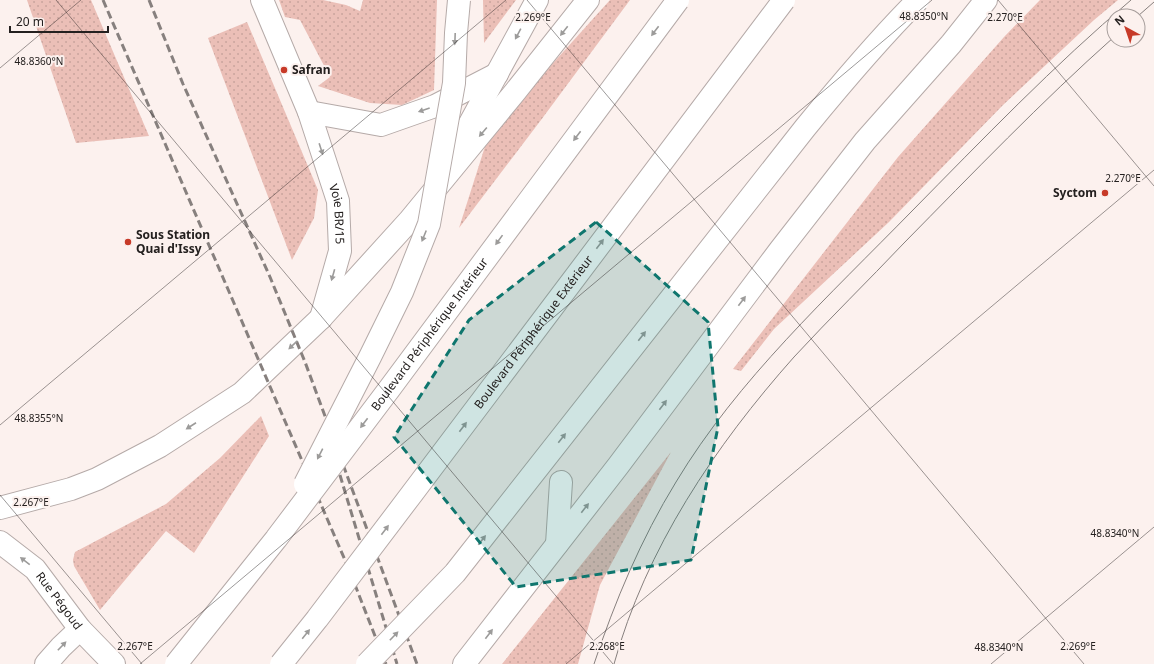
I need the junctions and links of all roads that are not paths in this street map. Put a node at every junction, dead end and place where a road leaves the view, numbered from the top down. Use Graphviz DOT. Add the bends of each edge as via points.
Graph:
graph roads {
  1 [pos="262,0"];
  2 [pos="459,0"];
  3 [pos="536,0"];
  4 [pos="588,0"];
  5 [pos="678,0"];
  6 [pos="784,0"];
  7 [pos="918,0"];
  8 [pos="986,0"];
  9 [pos="998,0"];
  10 [pos="951,44"];
  11 [pos="497,74"];
  12 [pos="309,112"];
  13 [pos="409,220"];
  14 [pos="321,318"];
  15 [pos="561,482"];
  16 [pos="0,508"];
  17 [pos="276,539"];
  18 [pos="0,542"];
  19 [pos="557,544"];
  20 [pos="80,629"];
  21 [pos="46,664"];
  22 [pos="114,664"];
  23 [pos="176,664"];
  24 [pos="281,664"];
  25 [pos="367,664"];
  26 [pos="464,664"];
  1 -- 12 [label="main road, Voie BR/15"];
  2 -- 17 [label="main road, one-way, bridge" via="454,83 429,224 402,292 370,358"];
  3 -- 11 [label="main road, one-way"];
  4 -- 13 [label="main road, one-way"];
  5 -- 17 [label="main road, Boulevard Périphérique Intérieur, one-way, bridge"];
  24 -- 6 [label="main road, Boulevard Périphérique Extérieur, one-way, bridge"];
  25 -- 7 [label="main road, one-way, bridge" via="455,573 805,128 849,75"];
  8 -- 10 [label="main road"];
  9 -- 10 [label="main road"];
  19 -- 10 [label="main road, one-way" via="865,141"];
  11 -- 12 [label="main road, one-way" via="435,106 381,125"];
  11 -- 13 [label="main road" via="469,125"];
  12 -- 14 [label="main road, Voie BR/15, one-way" via="338,201 340,251"];
  13 -- 14 [label="main road"];
  14 -- 16 [label="main road, one-way" via="242,393 160,446 97,479 71,489"];
  15 -- 19 [label="main road"];
  17 -- 23 [label="main road, Boulevard Périphérique Intérieur, bridge"];
  20 -- 18 [label="main road, Rue Pégoud, one-way" via="34,569"];
  26 -- 19 [label="main road, one-way"];
  21 -- 20 [label="main road, one-way"];
  20 -- 22 [label="main road, Rue Pégoud"];
}
